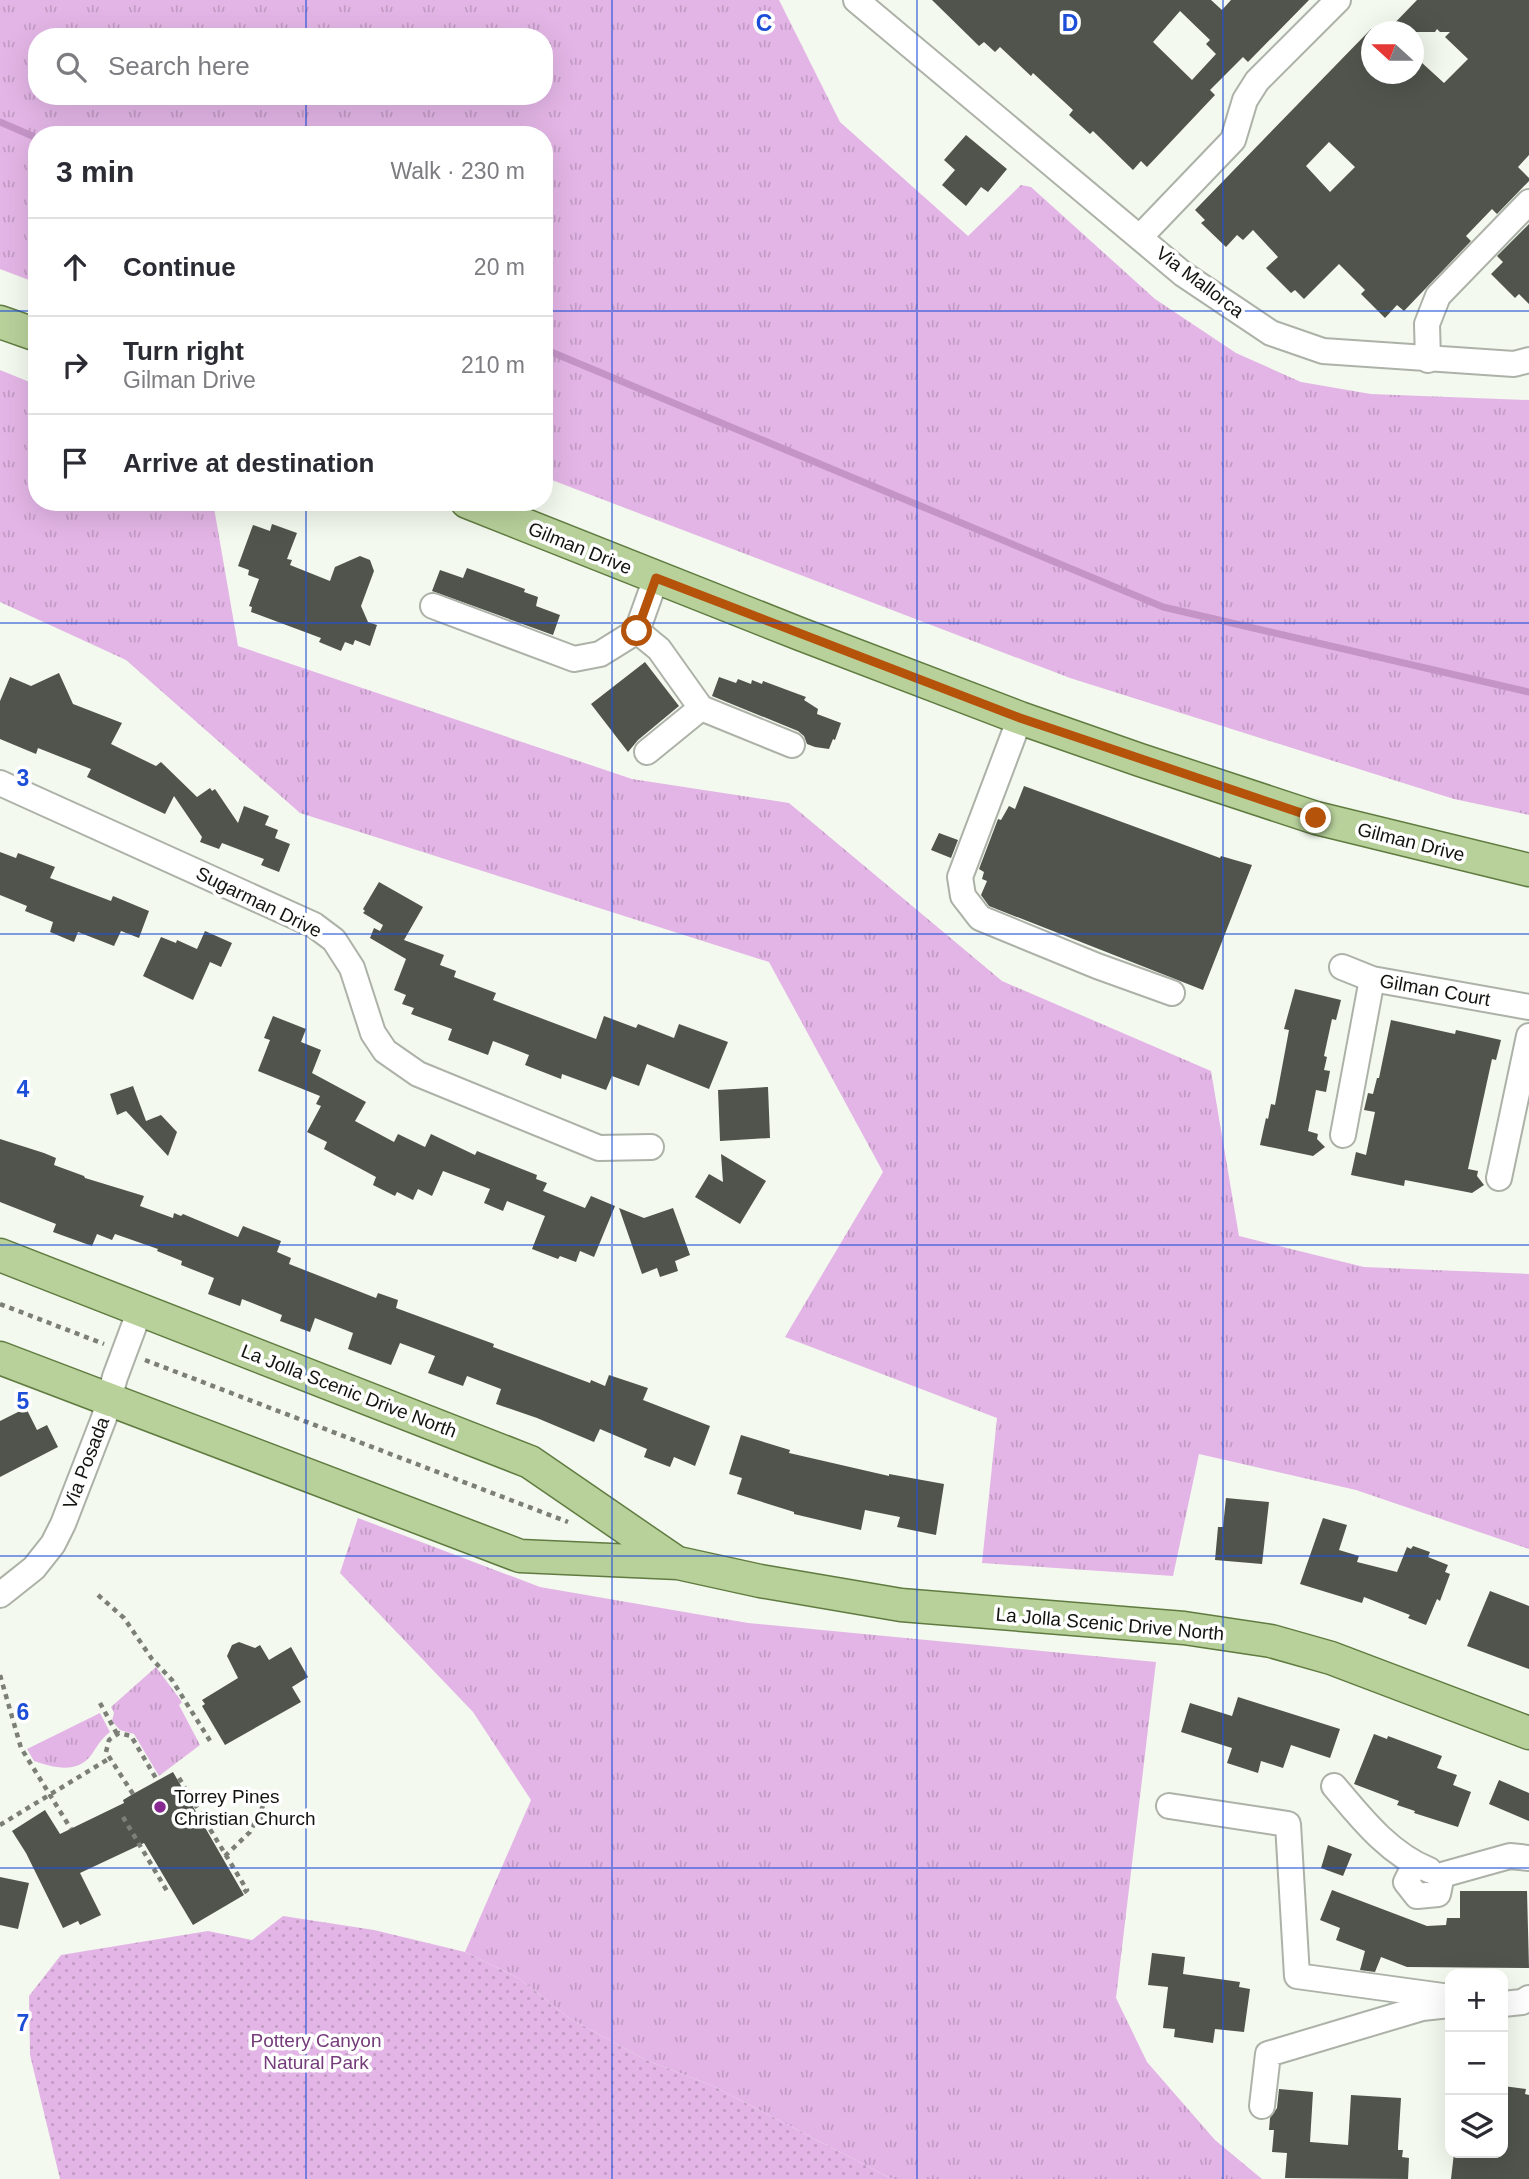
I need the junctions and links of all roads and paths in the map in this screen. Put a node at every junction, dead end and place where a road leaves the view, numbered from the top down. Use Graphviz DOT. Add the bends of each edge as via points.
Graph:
graph roads {
  1 [pos="856,0"];
  2 [pos="1338,0"];
  3 [pos="1529,202"];
  4 [pos="1140,237"];
  5 [pos="0,321"];
  6 [pos="28,332"];
  7 [pos="1428,360"];
  8 [pos="1529,360"];
  9 [pos="489,511"];
  10 [pos="656,578"];
  11 [pos="433,606"];
  12 [pos="637,631"];
  13 [pos="701,708"];
  14 [pos="1020,718"];
  15 [pos="792,745"];
  16 [pos="647,751"];
  17 [pos="0,783"];
  18 [pos="1529,870"];
  19 [pos="1342,967"];
  20 [pos="1372,979"];
  21 [pos="1172,993"];
  22 [pos="1529,1007"];
  23 [pos="1529,1036"];
  24 [pos="1343,1135"];
  25 [pos="651,1147"];
  26 [pos="1499,1178"];
  27 [pos="0,1255"];
  28 [pos="0,1304"];
  29 [pos="140,1310"];
  30 [pos="102,1343"];
  31 [pos="0,1358"];
  32 [pos="143,1359"];
  33 [pos="109,1400"];
  34 [pos="578,1526"];
  35 [pos="678,1563"];
  36 [pos="0,1595"];
  37 [pos="98,1595"];
  38 [pos="0,1675"];
  39 [pos="100,1703"];
  40 [pos="1529,1733"];
  41 [pos="117,1734"];
  42 [pos="212,1744"];
  43 [pos="110,1758"];
  44 [pos="179,1778"];
  45 [pos="157,1780"];
  46 [pos="1334,1786"];
  47 [pos="270,1792"];
  48 [pos="133,1794"];
  49 [pos="51,1796"];
  50 [pos="1169,1807"];
  51 [pos="123,1817"];
  52 [pos="259,1818"];
  53 [pos="276,1824"];
  54 [pos="0,1825"];
  55 [pos="71,1829"];
  56 [pos="225,1856"];
  57 [pos="1529,1858"];
  58 [pos="170,1889"];
  59 [pos="243,1893"];
  60 [pos="1445,1996"];
  61 [pos="1529,1998"];
  62 [pos="1508,2003"];
  63 [pos="1445,2006"];
  64 [pos="1262,2106"];
  1 -- 4 [label="street, Via Mallorca"];
  2 -- 4 [label="street" via="1257,81 1245,100 1233,140"];
  3 -- 7 [label="street" via="1438,296 1427,324"];
  4 -- 7 [label="street, Via Mallorca" via="1213,296 1271,333 1323,351"];
  5 -- 6 [label="main road"];
  7 -- 8 [label="street, Via Mallorca" via="1514,364"];
  9 -- 10 [label="main road, Gilman Drive"];
  10 -- 12 [label="street"];
  10 -- 14 [label="main road, Gilman Drive"];
  11 -- 12 [label="street" via="574,659 600,654"];
  12 -- 13 [label="street" via="659,649"];
  13 -- 15 [label="street"];
  13 -- 16 [label="street"];
  14 -- 18 [label="main road, Gilman Drive" via="1292,811"];
  14 -- 21 [label="street" via="960,877 962,896 979,918"];
  17 -- 25 [label="street, Sugarman Drive" via="314,925 334,940 352,968 373,1033 385,1051 418,1074 599,1148"];
  19 -- 20 [label="street, Gilman Court"];
  20 -- 22 [label="street, Gilman Court"];
  20 -- 24 [label="street"];
  23 -- 26 [label="street"];
  27 -- 29 [label="main road, La Jolla Scenic Drive North"];
  28 -- 30 [label="path"];
  29 -- 33 [label="street, Via Posada"];
  29 -- 35 [label="main road, La Jolla Scenic Drive North" via="530,1462"];
  31 -- 33 [label="main road, La Jolla Scenic Drive North"];
  32 -- 34 [label="path"];
  33 -- 35 [label="main road, La Jolla Scenic Drive North" via="520,1556"];
  33 -- 36 [label="street, Via Posada" via="53,1544 23,1579"];
  35 -- 40 [label="main road, La Jolla Scenic Drive North" via="901,1605 1184,1628 1270,1641 1332,1658"];
  37 -- 42 [label="path" via="124,1618 172,1680"];
  38 -- 49 [label="path" via="21,1748"];
  39 -- 41 [label="path"];
  41 -- 43 [label="path" via="109,1740 106,1752"];
  41 -- 45 [label="path" via="131,1736"];
  43 -- 48 [label="path"];
  43 -- 49 [label="path"];
  44 -- 56 [label="path"];
  46 -- 57 [label="street" via="1370,1829 1415,1864 1406,1882 1417,1896 1438,1894 1442,1875 1510,1856"];
  47 -- 52 [label="path"];
  49 -- 54 [label="path"];
  49 -- 55 [label="path"];
  50 -- 60 [label="street" via="1289,1824 1297,1976"];
  51 -- 58 [label="path" via="167,1891"];
  52 -- 53 [label="path"];
  52 -- 56 [label="path"];
  56 -- 59 [label="path" via="247,1890"];
  61 -- 62 [label="street"];
  63 -- 64 [label="street" via="1370,2022 1268,2054"];
}
